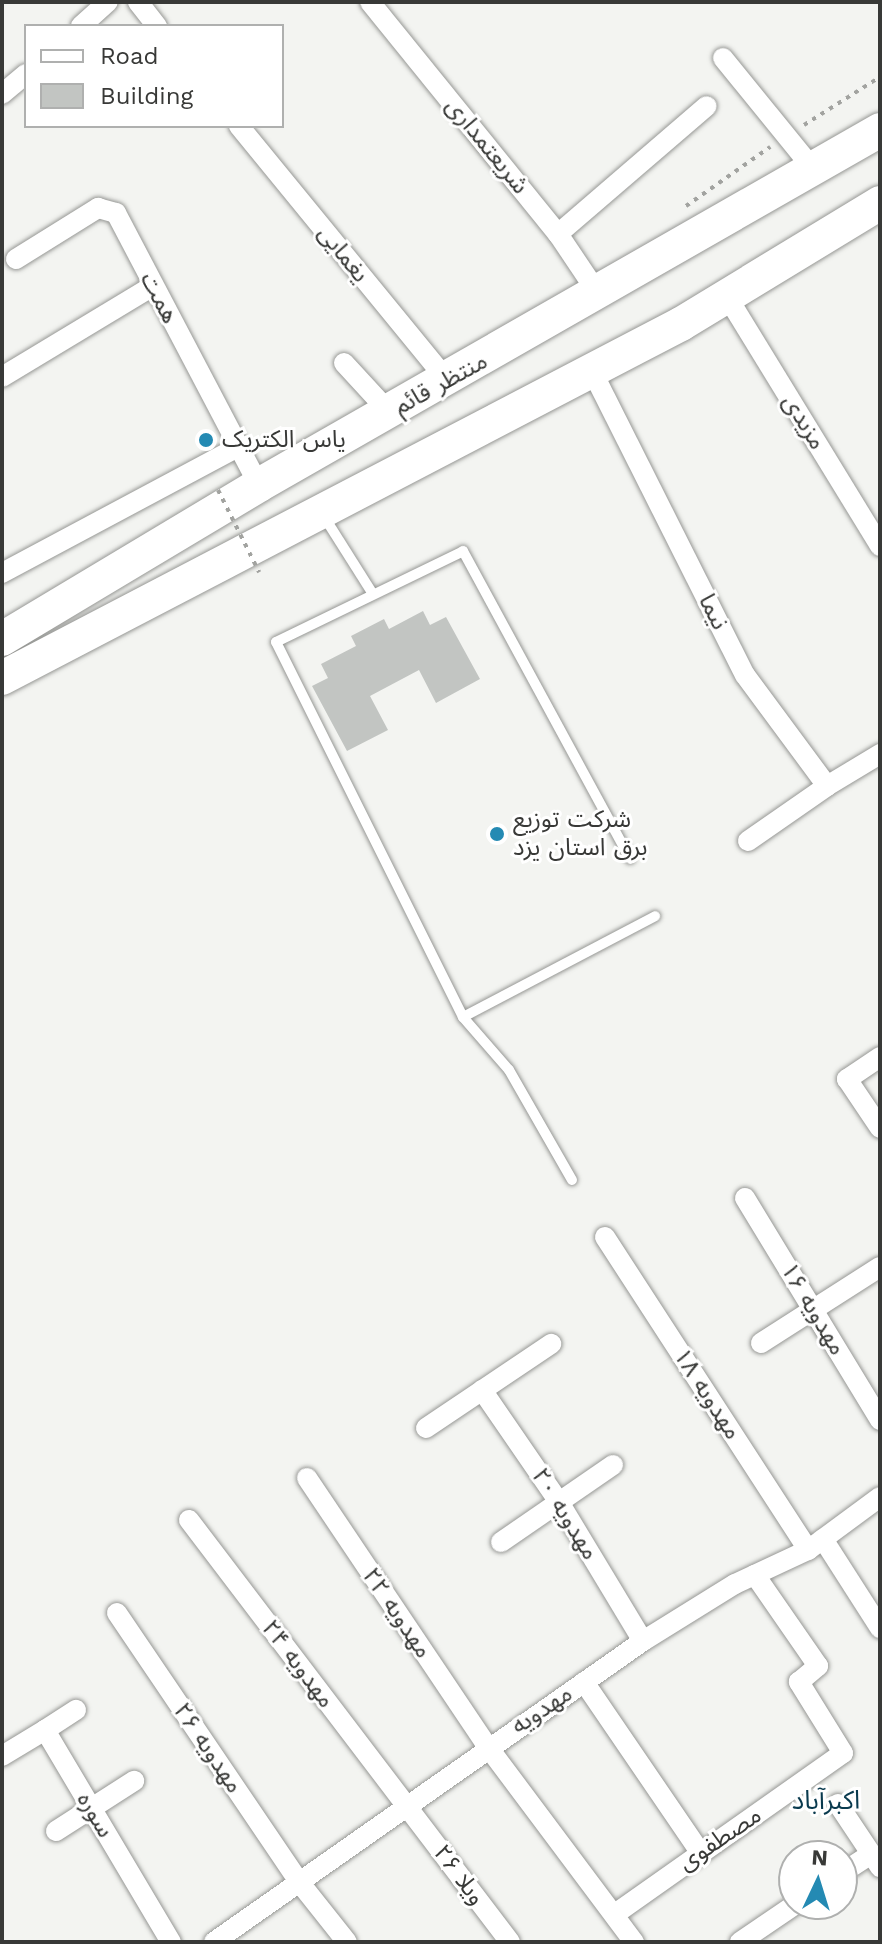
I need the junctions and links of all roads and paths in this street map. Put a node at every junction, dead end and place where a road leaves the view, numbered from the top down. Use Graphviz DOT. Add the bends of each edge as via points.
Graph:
graph roads {
  1 [pos="108,2"];
  2 [pos="138,2"];
  3 [pos="370,2"];
  4 [pos="83,24"];
  5 [pos="155,24"];
  6 [pos="723,58"];
  7 [pos="24,76"];
  8 [pos="880,77"];
  9 [pos="2,94"];
  10 [pos="707,106"];
  11 [pos="241,128"];
  12 [pos="880,130"];
  13 [pos="788,135"];
  14 [pos="814,170"];
  15 [pos="880,203"];
  16 [pos="684,207"];
  17 [pos="558,234"];
  18 [pos="16,259"];
  19 [pos="153,286"];
  20 [pos="599,295"];
  21 [pos="728,298"];
  22 [pos="344,363"];
  23 [pos="592,371"];
  24 [pos="2,377"];
  25 [pos="448,381"];
  26 [pos="390,413"];
  27 [pos="238,447"];
  28 [pos="259,485"];
  29 [pos="218,490"];
  30 [pos="322,513"];
  31 [pos="880,546"];
  32 [pos="259,572"];
  33 [pos="2,573"];
  34 [pos="373,594"];
  35 [pos="2,639"];
  36 [pos="2,678"];
  37 [pos="880,754"];
  38 [pos="827,786"];
  39 [pos="748,841"];
  40 [pos="630,859"];
  41 [pos="655,916"];
  42 [pos="463,1017"];
  43 [pos="880,1057"];
  44 [pos="880,1128"];
  45 [pos="572,1180"];
  46 [pos="745,1198"];
  47 [pos="605,1237"];
  48 [pos="880,1267"];
  49 [pos="813,1310"];
  50 [pos="761,1343"];
  51 [pos="551,1344"];
  52 [pos="482,1390"];
  53 [pos="880,1420"];
  54 [pos="426,1428"];
  55 [pos="613,1465"];
  56 [pos="307,1478"];
  57 [pos="880,1497"];
  58 [pos="559,1502"];
  59 [pos="189,1520"];
  60 [pos="501,1542"];
  61 [pos="816,1545"];
  62 [pos="755,1575"];
  63 [pos="117,1613"];
  64 [pos="880,1628"];
  65 [pos="643,1641"];
  66 [pos="584,1682"];
  67 [pos="76,1710"];
  68 [pos="45,1730"];
  69 [pos="488,1747"];
  70 [pos="2,1756"];
  71 [pos="134,1781"];
  72 [pos="838,1804"];
  73 [pos="91,1808"];
  74 [pos="408,1809"];
  75 [pos="56,1831"];
  76 [pos="700,1852"];
  77 [pos="875,1860"];
  78 [pos="300,1883"];
  79 [pos="615,1914"];
  80 [pos="778,1916"];
  81 [pos="171,1942"];
  82 [pos="214,1942"];
  83 [pos="347,1942"];
  84 [pos="510,1942"];
  85 [pos="634,1942"];
  86 [pos="740,1942"];
  1 -- 4 [label="street"];
  2 -- 5 [label="street"];
  3 -- 17 [label="street, شریعتمداری"];
  6 -- 13 [label="street"];
  7 -- 9 [label="street"];
  8 -- 13 [label="path"];
  10 -- 17 [label="street"];
  11 -- 25 [label="street, یغمایی"];
  12 -- 14 [label="main road, منتظر قائم"];
  13 -- 14 [label="street"];
  13 -- 16 [label="path"];
  14 -- 20 [label="main road, منتظر قائم"];
  15 -- 21 [label="main road"];
  17 -- 20 [label="street, شریعتمداری"];
  18 -- 19 [label="street, همت" via="98,208 108,208 116,213"];
  19 -- 24 [label="street"];
  19 -- 27 [label="street, همت"];
  20 -- 25 [label="main road, منتظر قائم"];
  21 -- 23 [label="main road"];
  21 -- 31 [label="street, مزیدی"];
  22 -- 26 [label="street"];
  23 -- 30 [label="main road"];
  23 -- 38 [label="street, نیما" via="745,675"];
  25 -- 26 [label="main road, منتظر قائم"];
  26 -- 28 [label="main road, منتظر قائم"];
  27 -- 28 [label="street, همت"];
  27 -- 33 [label="street"];
  28 -- 35 [label="main road, منتظر قائم"];
  29 -- 32 [label="path, bridge"];
  30 -- 34 [label="lane"];
  30 -- 36 [label="main road"];
  34 -- 40 [label="lane" via="463,551"];
  34 -- 42 [label="lane" via="276,642"];
  37 -- 38 [label="street"];
  38 -- 39 [label="street"];
  41 -- 42 [label="lane"];
  42 -- 45 [label="lane" via="509,1070"];
  43 -- 44 [label="street" via="847,1079"];
  46 -- 49 [label="street, مهدویه ۱۶"];
  47 -- 61 [label="street, مهدویه ۱۸"];
  48 -- 49 [label="street"];
  49 -- 50 [label="street"];
  49 -- 53 [label="street, مهدویه ۱۶"];
  51 -- 52 [label="street"];
  52 -- 54 [label="street"];
  52 -- 58 [label="street, مهدویه ۲۰"];
  55 -- 58 [label="street"];
  56 -- 69 [label="street, مهدویه ۲۲"];
  57 -- 61 [label="street, مهدویه"];
  58 -- 60 [label="street"];
  58 -- 65 [label="street, مهدویه ۲۰"];
  59 -- 74 [label="street, مهدویه ۲۴"];
  61 -- 62 [label="street, مهدویه"];
  61 -- 64 [label="street, مهدویه ۱۸"];
  62 -- 65 [label="street, مهدویه"];
  62 -- 76 [label="street, مصطفوی" via="818,1666 799,1682 843,1753"];
  63 -- 78 [label="street, مهدویه ۲۶"];
  65 -- 66 [label="street, مهدویه"];
  66 -- 69 [label="street, مهدویه"];
  66 -- 76 [label="street"];
  67 -- 68 [label="street"];
  68 -- 70 [label="street"];
  68 -- 73 [label="street, سوره"];
  69 -- 74 [label="street, مهدویه"];
  69 -- 79 [label="street"];
  71 -- 73 [label="street"];
  72 -- 77 [label="street"];
  73 -- 75 [label="street"];
  73 -- 81 [label="street, سوره"];
  74 -- 78 [label="street, مهدویه"];
  74 -- 84 [label="street, ویلا ۲۶"];
  76 -- 79 [label="street, مصطفوی"];
  78 -- 82 [label="street, مهدویه"];
  78 -- 83 [label="street, مهدویه ۲۶"];
  79 -- 85 [label="street"];
  80 -- 86 [label="street"];
}
